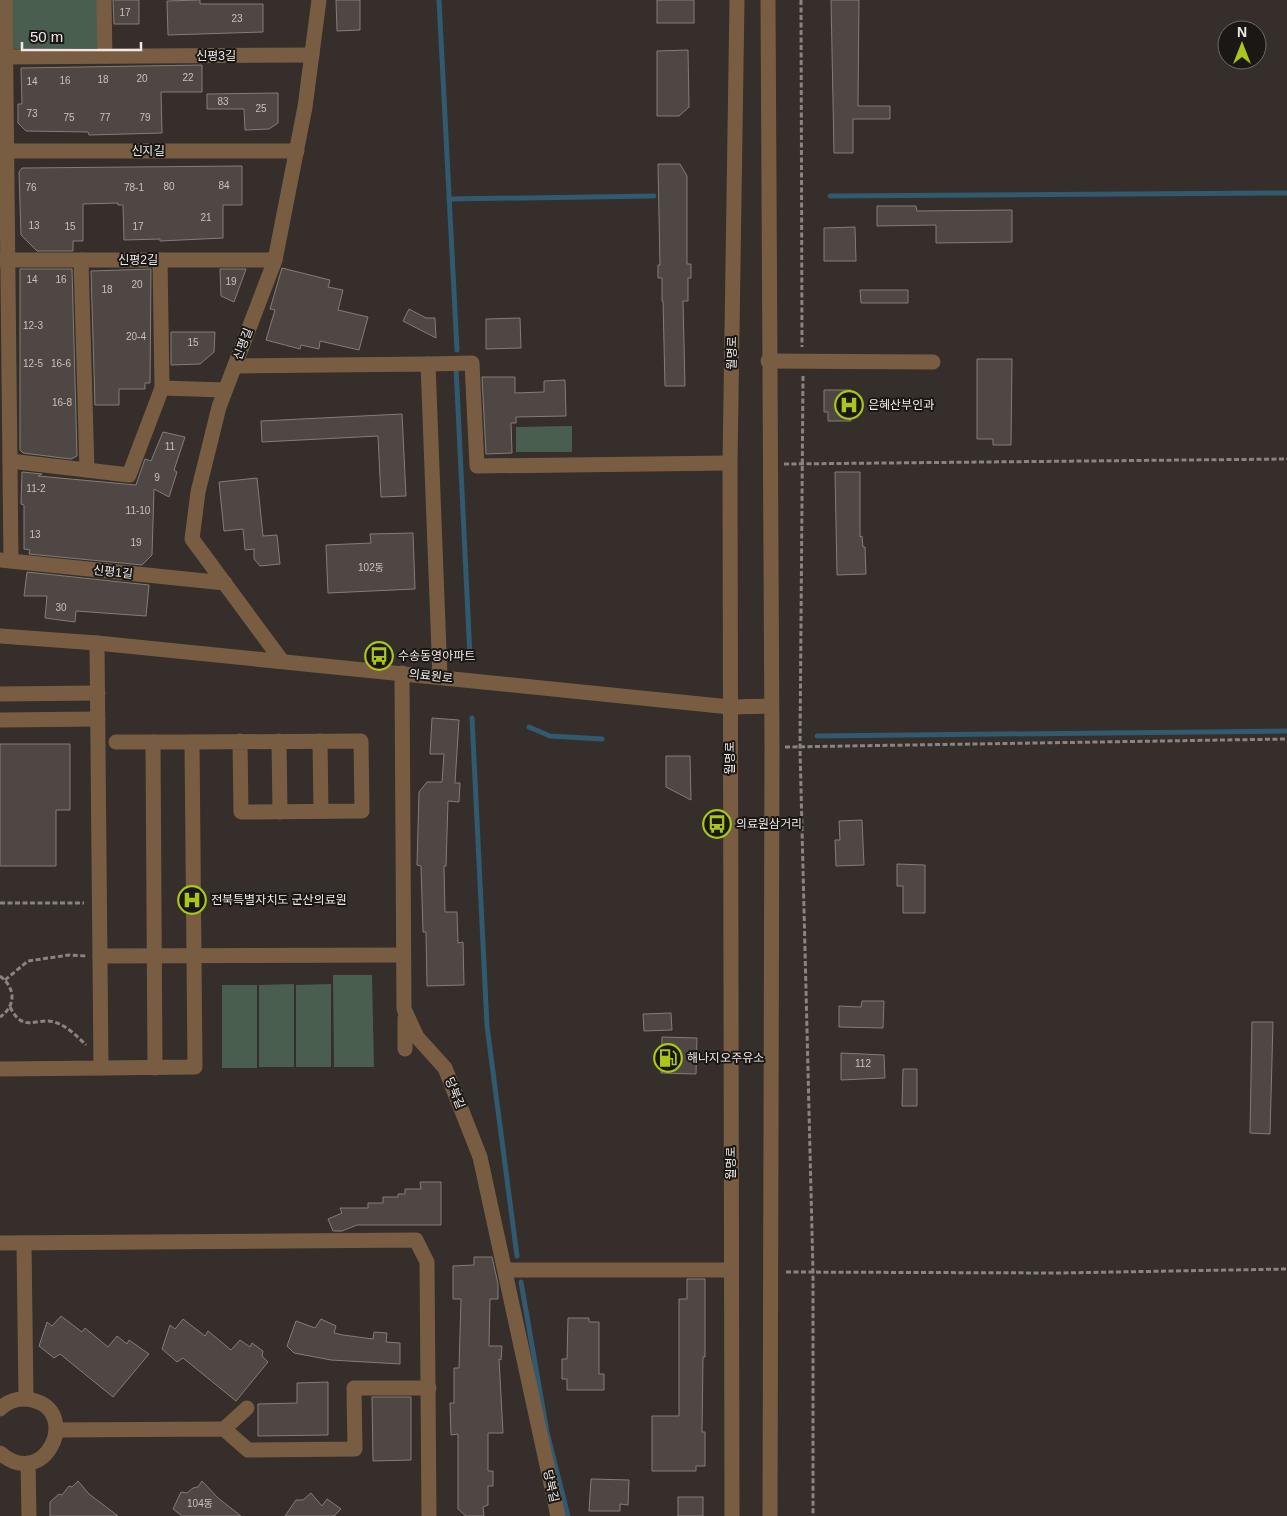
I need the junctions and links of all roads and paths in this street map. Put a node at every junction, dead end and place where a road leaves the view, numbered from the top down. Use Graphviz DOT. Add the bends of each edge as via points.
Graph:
graph roads {
  1 [pos="5,0"];
  2 [pos="104,0"];
  3 [pos="319,0"];
  4 [pos="736,0"];
  5 [pos="768,0"];
  6 [pos="801,0"];
  7 [pos="312,55"];
  8 [pos="105,56"];
  9 [pos="3,57"];
  10 [pos="4,151"];
  11 [pos="297,151"];
  12 [pos="4,260"];
  13 [pos="81,260"];
  14 [pos="160,260"];
  15 [pos="275,260"];
  16 [pos="768,361"];
  17 [pos="802,361"];
  18 [pos="933,362"];
  19 [pos="428,364"];
  20 [pos="235,366"];
  21 [pos="162,388"];
  22 [pos="225,390"];
  23 [pos="1287,459"];
  24 [pos="10,460"];
  25 [pos="730,463"];
  26 [pos="768,464"];
  27 [pos="803,464"];
  28 [pos="87,470"];
  29 [pos="5,561"];
  30 [pos="225,583"];
  31 [pos="0,636"];
  32 [pos="97,643"];
  33 [pos="282,661"];
  34 [pos="402,673"];
  35 [pos="440,677"];
  36 [pos="98,693"];
  37 [pos="0,694"];
  38 [pos="771,706"];
  39 [pos="730,707"];
  40 [pos="98,719"];
  41 [pos="0,720"];
  42 [pos="1287,739"];
  43 [pos="240,741"];
  44 [pos="279,741"];
  45 [pos="320,741"];
  46 [pos="116,742"];
  47 [pos="153,742"];
  48 [pos="192,742"];
  49 [pos="772,747"];
  50 [pos="800,748"];
  51 [pos="280,812"];
  52 [pos="321,812"];
  53 [pos="0,903"];
  54 [pos="100,903"];
  55 [pos="403,955"];
  56 [pos="100,956"];
  57 [pos="154,956"];
  58 [pos="194,956"];
  59 [pos="0,976"];
  60 [pos="5,980"];
  61 [pos="10,1007"];
  62 [pos="404,1009"];
  63 [pos="0,1017"];
  64 [pos="406,1049"];
  65 [pos="101,1052"];
  66 [pos="101,1068"];
  67 [pos="155,1068"];
  68 [pos="0,1069"];
  69 [pos="24,1242"];
  70 [pos="0,1243"];
  71 [pos="1287,1269"];
  72 [pos="506,1270"];
  73 [pos="731,1270"];
  74 [pos="813,1272"];
  75 [pos="770,1273"];
  76 [pos="429,1388"];
  77 [pos="26,1398"];
  78 [pos="247,1408"];
  79 [pos="0,1409"];
  80 [pos="224,1429"];
  81 [pos="56,1430"];
  82 [pos="0,1453"];
  83 [pos="28,1463"];
  84 [pos="29,1516"];
  85 [pos="429,1516"];
  86 [pos="558,1516"];
  87 [pos="731,1516"];
  88 [pos="770,1516"];
  89 [pos="813,1516"];
  1 -- 9 [label="street"];
  2 -- 8 [label="street"];
  3 -- 7 [label="street, 신평길"];
  4 -- 25 [label="street, 월명로"];
  5 -- 16 [label="street"];
  6 -- 17 [label="path"];
  7 -- 8 [label="street, 신평3길"];
  7 -- 11 [label="street, 신평길"];
  8 -- 9 [label="street, 신평3길"];
  9 -- 10 [label="street"];
  10 -- 11 [label="street, 신지길"];
  10 -- 12 [label="street"];
  11 -- 15 [label="street, 신평길"];
  12 -- 13 [label="street, 신평2길"];
  12 -- 24 [label="street"];
  13 -- 14 [label="street, 신평2길"];
  13 -- 28 [label="street"];
  14 -- 15 [label="street, 신평2길"];
  14 -- 21 [label="street"];
  15 -- 20 [label="street, 신평길"];
  16 -- 17 [label="street"];
  16 -- 26 [label="street"];
  17 -- 18 [label="street"];
  17 -- 27 [label="path"];
  19 -- 20 [label="street"];
  19 -- 25 [label="street" via="472,363 477,466"];
  19 -- 35 [label="street"];
  20 -- 22 [label="street, 신평길"];
  21 -- 22 [label="street"];
  21 -- 28 [label="street" via="129,475"];
  22 -- 30 [label="street, 신평길" via="198,492 192,539"];
  23 -- 27 [label="path"];
  24 -- 28 [label="street"];
  24 -- 29 [label="street"];
  25 -- 39 [label="street, 월명로"];
  26 -- 27 [label="path"];
  26 -- 38 [label="street"];
  27 -- 50 [label="path"];
  29 -- 30 [label="street, 신평1길"];
  30 -- 33 [label="street, 신평길"];
  31 -- 32 [label="street, 의료원로"];
  32 -- 33 [label="street, 의료원로"];
  32 -- 36 [label="street"];
  33 -- 34 [label="street, 의료원로"];
  34 -- 35 [label="street, 의료원로"];
  34 -- 55 [label="street, 당북길"];
  35 -- 39 [label="street, 의료원로"];
  36 -- 37 [label="street"];
  36 -- 40 [label="street"];
  38 -- 39 [label="street, 의료원로"];
  38 -- 49 [label="street"];
  39 -- 73 [label="street, 월명로"];
  40 -- 41 [label="street"];
  40 -- 54 [label="street"];
  42 -- 50 [label="path"];
  43 -- 44 [label="street"];
  43 -- 48 [label="street"];
  43 -- 51 [label="street" via="241,812"];
  44 -- 45 [label="street"];
  44 -- 51 [label="street"];
  45 -- 52 [label="street"];
  45 -- 52 [label="street" via="361,740 362,811"];
  46 -- 47 [label="street"];
  47 -- 48 [label="street"];
  47 -- 57 [label="street"];
  48 -- 58 [label="street"];
  49 -- 50 [label="path"];
  49 -- 75 [label="street"];
  50 -- 74 [label="path"];
  51 -- 52 [label="street"];
  53 -- 54 [label="path"];
  54 -- 56 [label="street"];
  55 -- 58 [label="street"];
  55 -- 62 [label="street, 당북길"];
  56 -- 57 [label="street"];
  56 -- 60 [label="path" via="69,955 28,961"];
  56 -- 65 [label="street"];
  57 -- 58 [label="street"];
  57 -- 67 [label="street"];
  58 -- 67 [label="street" via="195,1067"];
  59 -- 60 [label="path"];
  60 -- 61 [label="path" via="12,993"];
  61 -- 63 [label="path"];
  61 -- 65 [label="path" via="18,1018 27,1023 54,1022 81,1039 93,1052"];
  62 -- 64 [label="street"];
  62 -- 72 [label="street, 당북길" via="417,1038 445,1068 480,1157"];
  65 -- 66 [label="street"];
  66 -- 67 [label="street"];
  66 -- 68 [label="street"];
  69 -- 70 [label="street"];
  69 -- 76 [label="street" via="416,1240 427,1262"];
  69 -- 77 [label="street"];
  71 -- 74 [label="path" via="900,1274"];
  72 -- 73 [label="street"];
  72 -- 86 [label="street, 당북길"];
  73 -- 87 [label="street, 월명로"];
  74 -- 75 [label="path"];
  74 -- 89 [label="path"];
  75 -- 88 [label="street"];
  76 -- 80 [label="street" via="354,1388 355,1449 248,1450"];
  76 -- 85 [label="street"];
  77 -- 79 [label="street" via="15,1399"];
  77 -- 81 [label="street" via="45,1407 52,1415"];
  78 -- 80 [label="street"];
  80 -- 81 [label="street"];
  81 -- 83 [label="street" via="47,1454"];
  82 -- 83 [label="street" via="17,1462"];
  83 -- 84 [label="street"];
}
